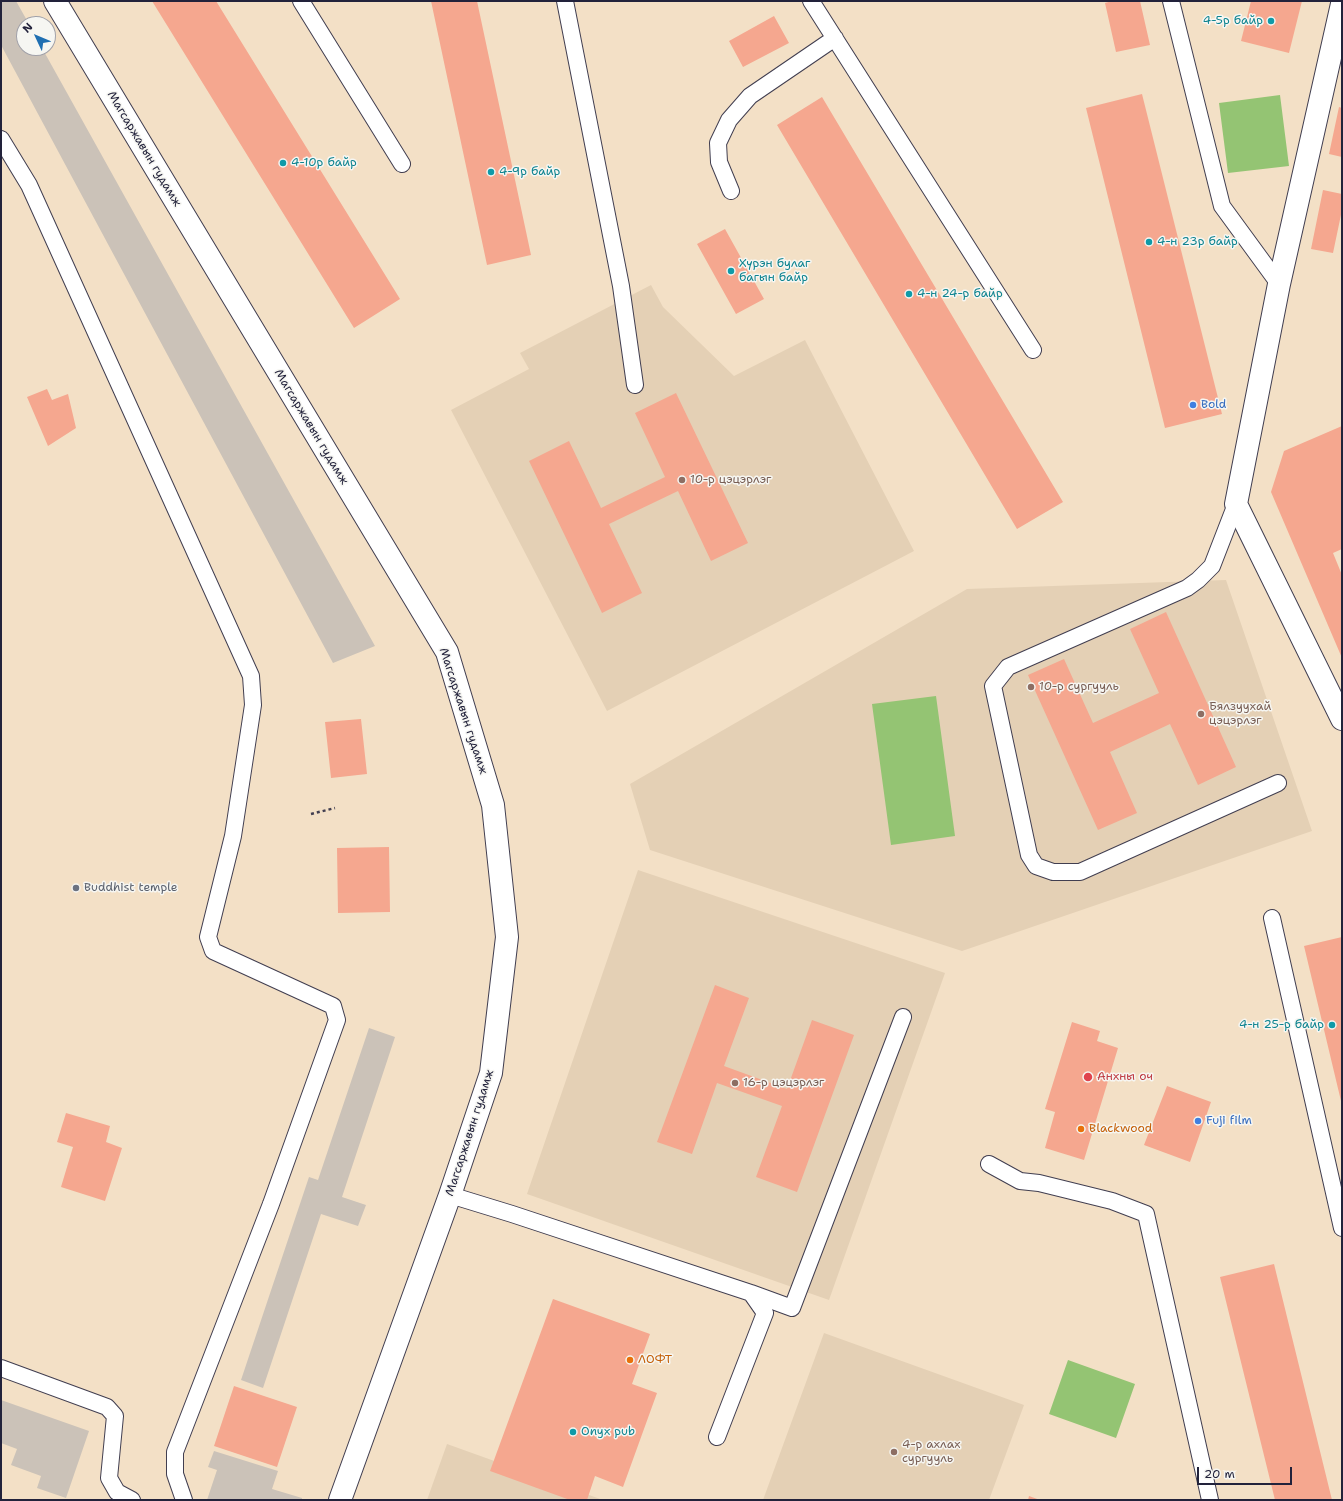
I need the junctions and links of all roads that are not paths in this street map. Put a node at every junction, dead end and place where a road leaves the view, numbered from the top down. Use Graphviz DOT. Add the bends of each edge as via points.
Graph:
graph roads {
  1 [pos="55,1"];
  2 [pos="301,1"];
  3 [pos="565,1"];
  4 [pos="811,1"];
  5 [pos="1171,1"];
  6 [pos="1342,4"];
  7 [pos="834,38"];
  8 [pos="1,139"];
  9 [pos="402,164"];
  10 [pos="731,192"];
  11 [pos="1279,284"];
  12 [pos="1034,350"];
  13 [pos="635,385"];
  14 [pos="1236,504"];
  15 [pos="1342,718"];
  16 [pos="1278,783"];
  17 [pos="1272,918"];
  18 [pos="903,1017"];
  19 [pos="989,1164"];
  20 [pos="450,1195"];
  21 [pos="1342,1228"];
  22 [pos="751,1293"];
  23 [pos="1,1368"];
  24 [pos="717,1437"];
  25 [pos="132,1500"];
  26 [pos="184,1500"];
  27 [pos="340,1500"];
  28 [pos="1210,1500"];
  1 -- 20 [label="street, Магсаржавын гудамж" via="447,652 493,805 507,938 491,1073"];
  2 -- 9 [label="lane"];
  3 -- 13 [label="lane" via="621,286"];
  4 -- 7 [label="lane"];
  5 -- 11 [label="lane" via="1222,206"];
  6 -- 11 [label="street"];
  7 -- 10 [label="lane" via="750,96 729,120 718,142 719,162"];
  7 -- 12 [label="lane"];
  8 -- 26 [label="lane" via="29,185 251,676 253,705 233,836 208,937 213,951 333,1006 337,1020 271,1204 174,1452 175,1474"];
  11 -- 14 [label="street"];
  14 -- 15 [label="street"];
  14 -- 16 [label="lane" via="1212,566 1198,580 1186,588 1008,667 993,686 1029,854 1036,866 1047,870 1080,872"];
  17 -- 21 [label="lane"];
  18 -- 22 [label="lane" via="792,1308"];
  19 -- 28 [label="lane" via="1020,1181 1039,1183 1112,1201 1146,1214"];
  20 -- 22 [label="lane"];
  20 -- 27 [label="street, Магсаржавын гудамж"];
  22 -- 24 [label="lane" via="765,1313"];
  23 -- 25 [label="lane" via="107,1407 115,1416 109,1478 116,1492"];
}
